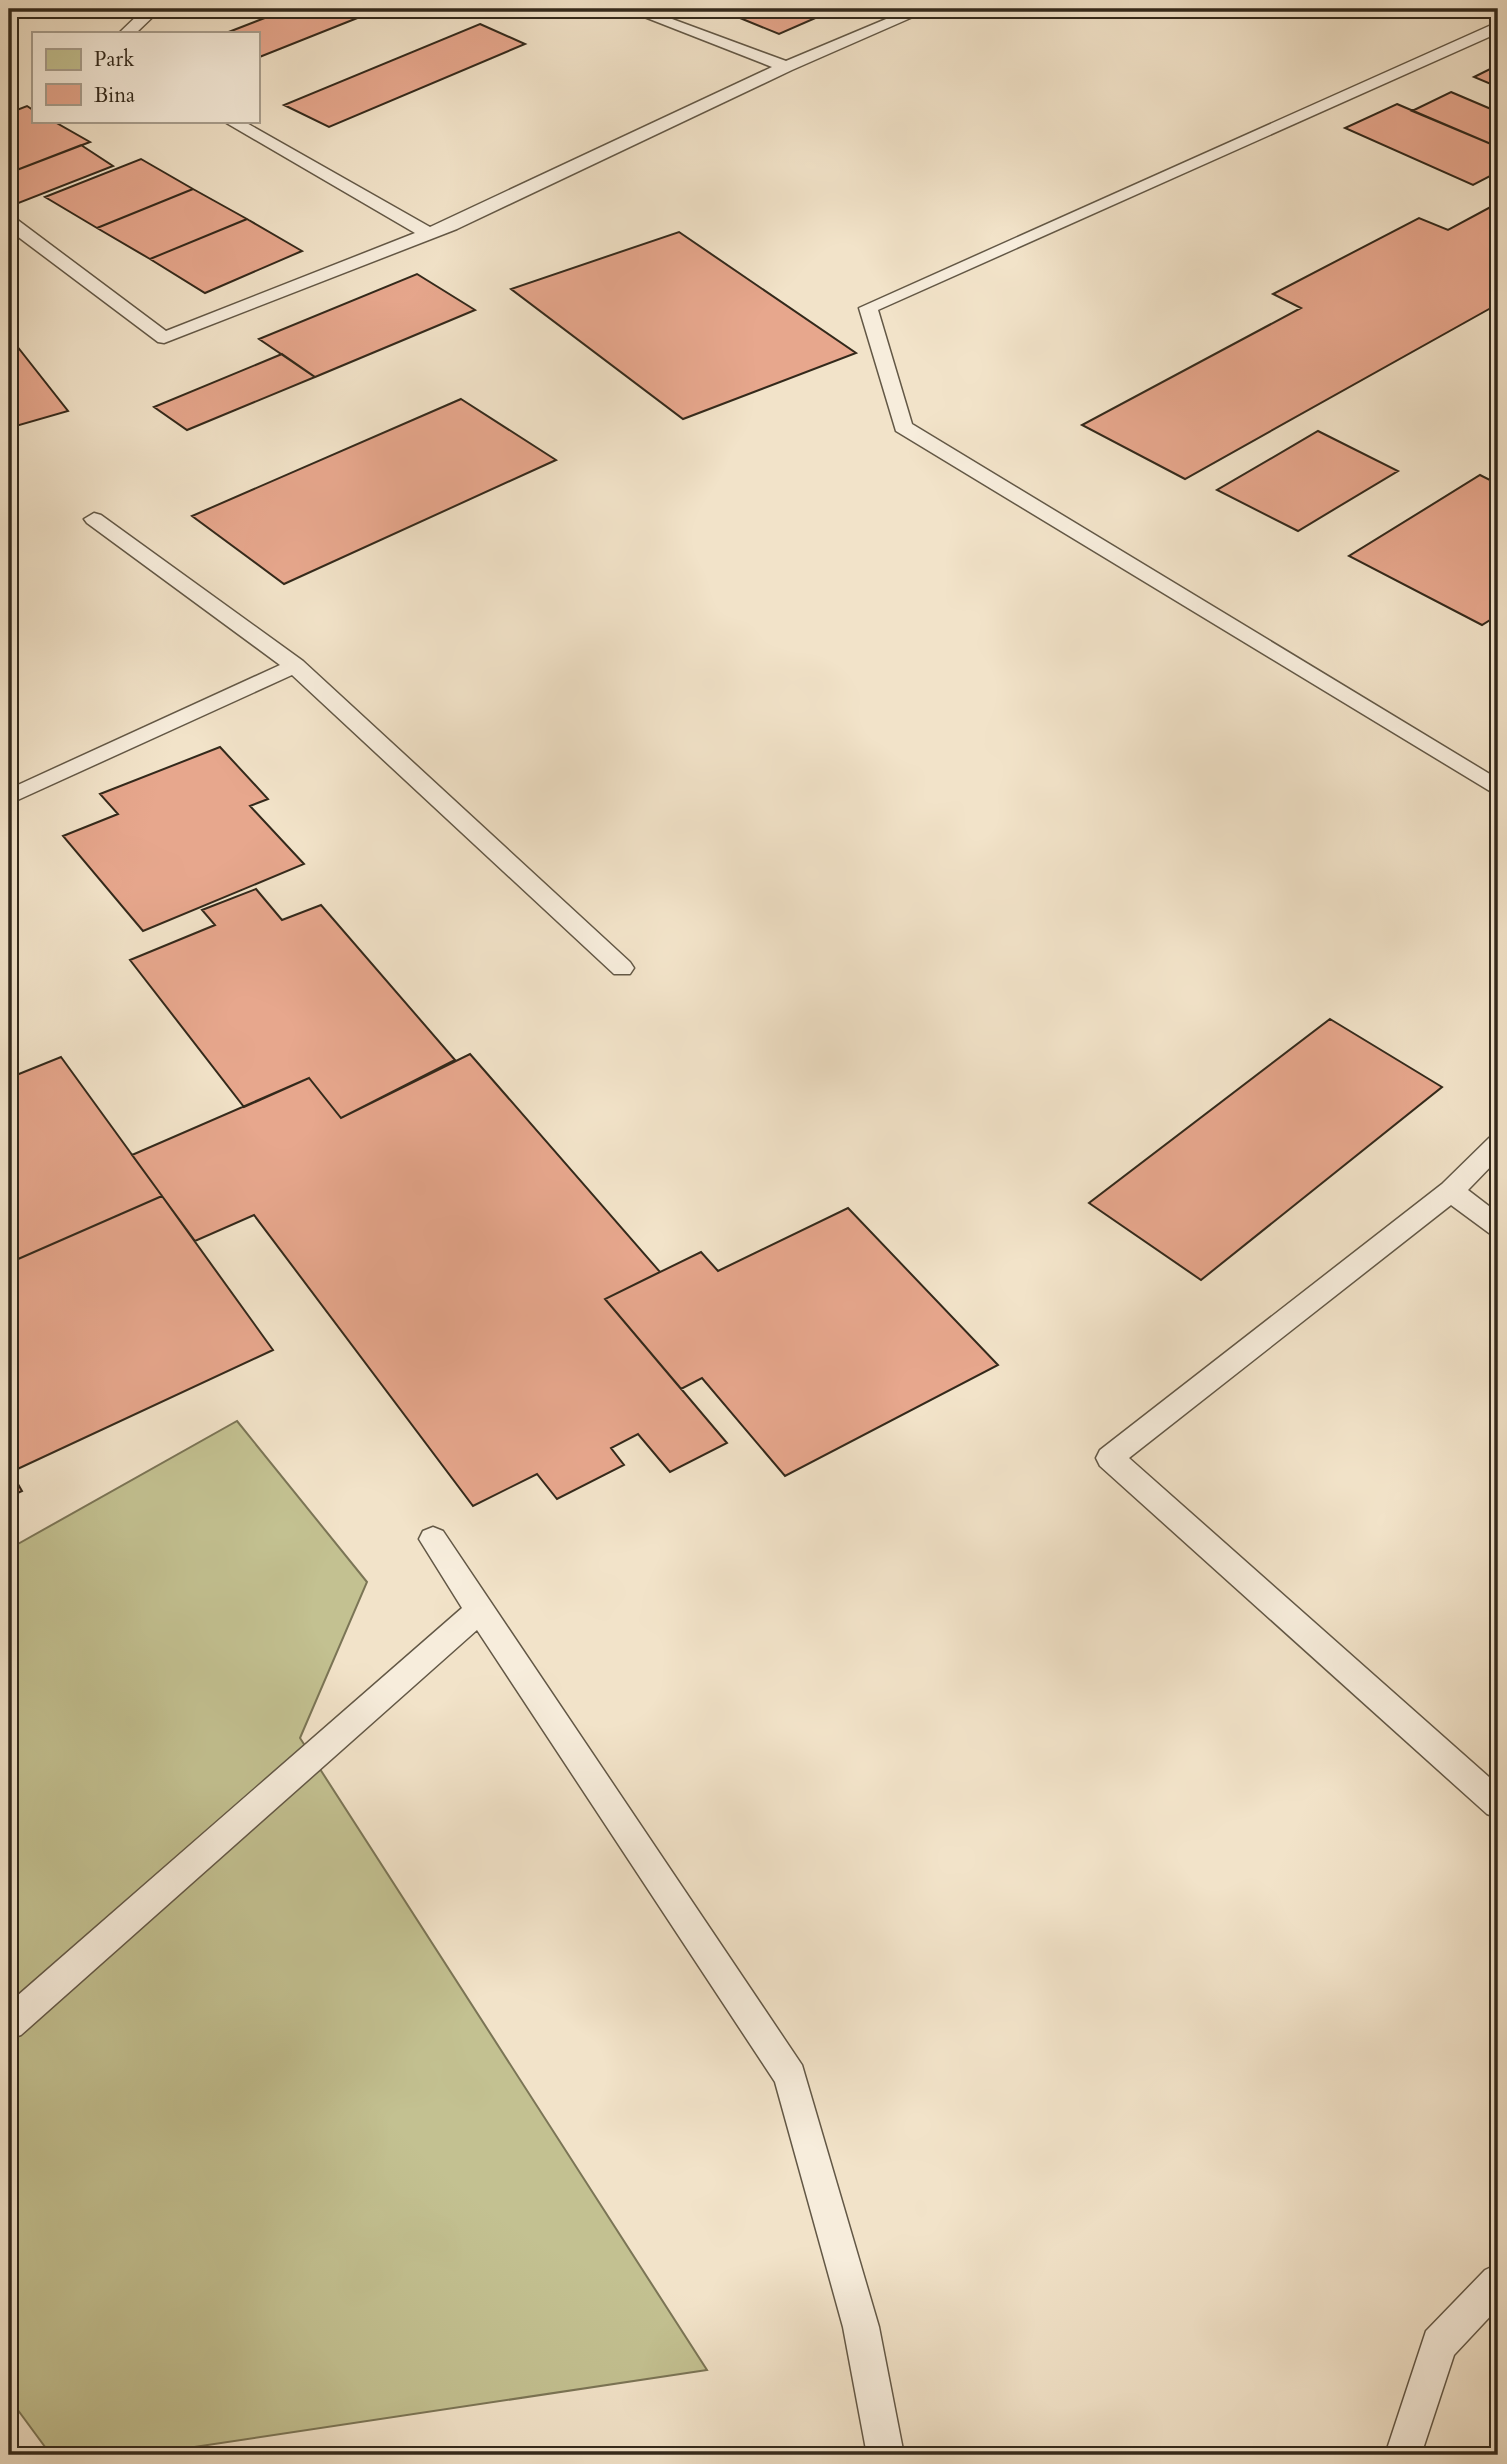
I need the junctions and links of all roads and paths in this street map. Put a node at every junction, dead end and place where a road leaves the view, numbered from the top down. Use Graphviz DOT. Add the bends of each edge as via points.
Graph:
graph roads {
  1 [pos="23,9"];
  2 [pos="153,9"];
  3 [pos="632,9"];
  4 [pos="923,9"];
  5 [pos="9,15"];
  6 [pos="1498,27"];
  7 [pos="128,32"];
  8 [pos="786,66"];
  9 [pos="233,122"];
  10 [pos="9,222"];
  11 [pos="428,233"];
  12 [pos="94,519"];
  13 [pos="295,666"];
  14 [pos="1498,789"];
  15 [pos="9,797"];
  16 [pos="622,968"];
  17 [pos="1498,1144"];
  18 [pos="1451,1191"];
  19 [pos="1498,1226"];
  20 [pos="433,1539"];
  21 [pos="479,1611"];
  22 [pos="1498,1804"];
  23 [pos="9,2024"];
  24 [pos="1498,2282"];
  25 [pos="886,2455"];
  26 [pos="1404,2455"];
  1 -- 5 [label="lane"];
  2 -- 7 [label="lane"];
  3 -- 8 [label="lane"];
  4 -- 8 [label="lane"];
  6 -- 14 [label="lane" via="868,308 903,427"];
  8 -- 11 [label="lane"];
  9 -- 11 [label="lane"];
  10 -- 11 [label="lane" via="164,338"];
  12 -- 13 [label="lane"];
  13 -- 15 [label="lane"];
  13 -- 16 [label="lane"];
  17 -- 18 [label="lane"];
  18 -- 19 [label="lane"];
  18 -- 22 [label="lane" via="1110,1458"];
  20 -- 21 [label="lane"];
  21 -- 23 [label="lane"];
  21 -- 25 [label="lane" via="790,2076 861,2327"];
  24 -- 26 [label="lane" via="1439,2344"];
}
